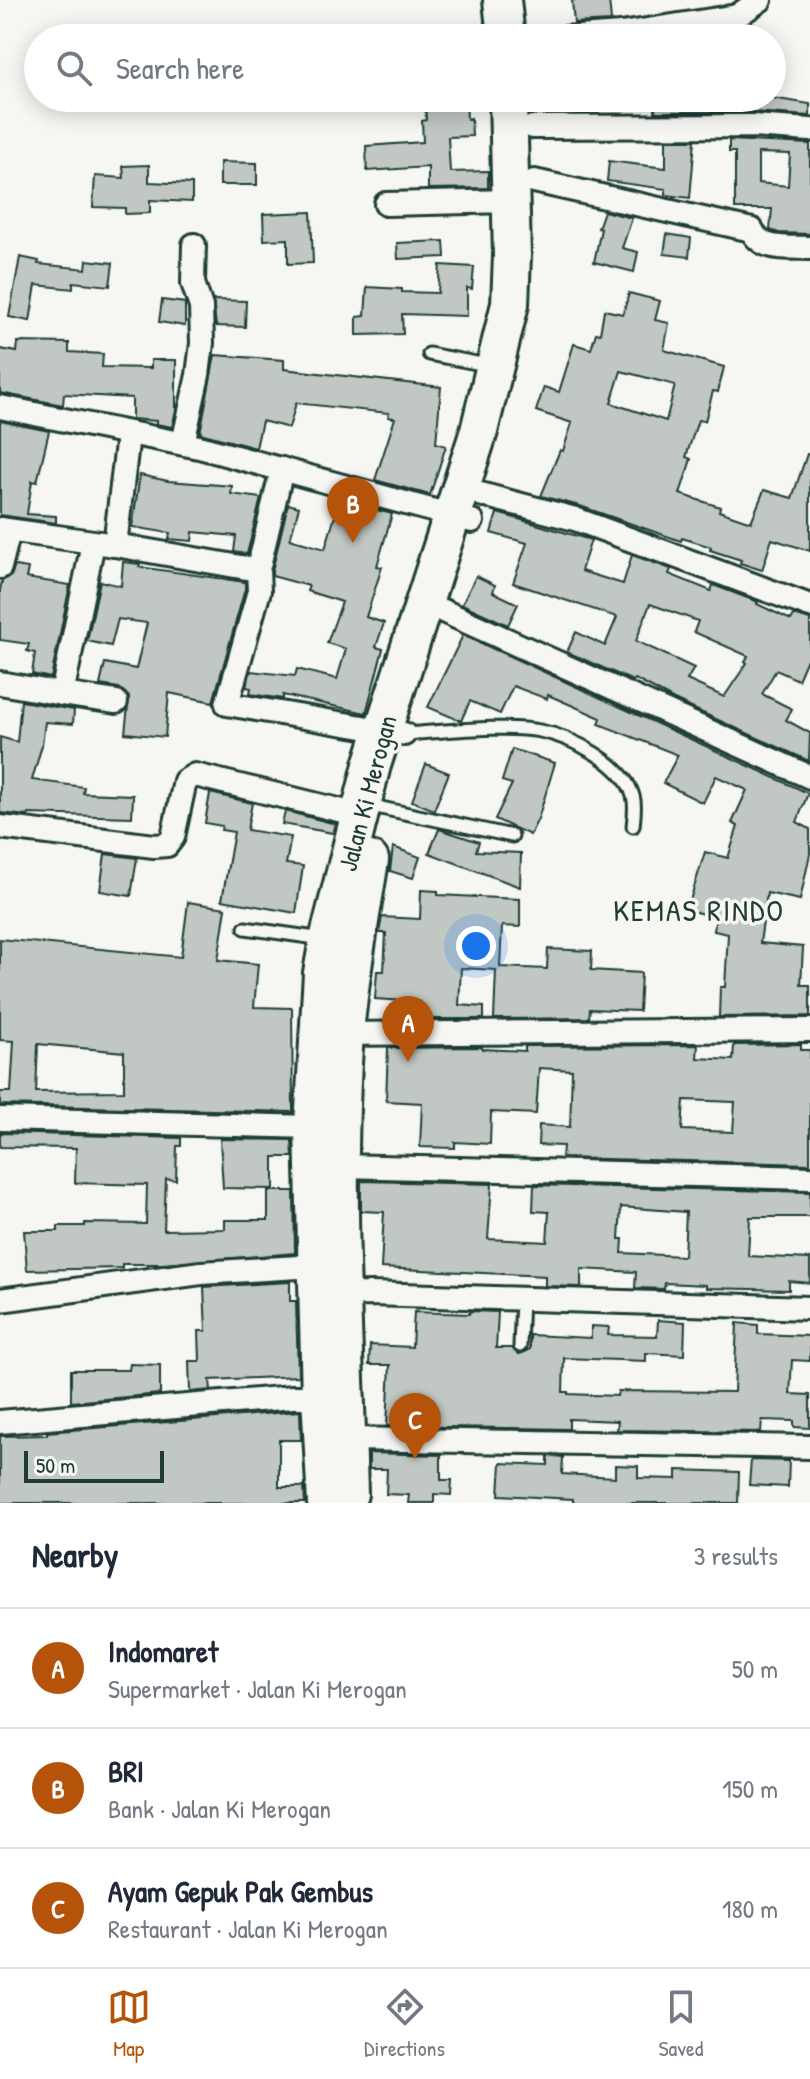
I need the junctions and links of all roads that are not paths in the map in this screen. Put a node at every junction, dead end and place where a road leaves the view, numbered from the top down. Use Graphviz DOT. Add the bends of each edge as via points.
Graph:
graph roads {
  1 [pos="502,0"];
  2 [pos="524,0"];
  3 [pos="760,0"];
  4 [pos="505,24"];
  5 [pos="527,24"];
  6 [pos="685,24"];
  7 [pos="510,112"];
  8 [pos="533,113"];
  9 [pos="810,130"];
  10 [pos="522,191"];
  11 [pos="386,204"];
  12 [pos="194,245"];
  13 [pos="810,248"];
  14 [pos="429,354"];
  15 [pos="496,366"];
  16 [pos="0,407"];
  17 [pos="128,435"];
  18 [pos="183,443"];
  19 [pos="282,469"];
  20 [pos="468,509"];
  21 [pos="4,530"];
  22 [pos="104,544"];
  23 [pos="0,567"];
  24 [pos="258,570"];
  25 [pos="810,606"];
  26 [pos="443,611"];
  27 [pos="0,683"];
  28 [pos="62,694"];
  29 [pos="116,702"];
  30 [pos="393,732"];
  31 [pos="810,777"];
  32 [pos="370,811"];
  33 [pos="633,826"];
  34 [pos="0,827"];
  35 [pos="512,836"];
  36 [pos="245,928"];
  37 [pos="328,940"];
  38 [pos="810,1030"];
  39 [pos="332,1034"];
  40 [pos="0,1119"];
  41 [pos="313,1127"];
  42 [pos="341,1166"];
  43 [pos="810,1178"];
  44 [pos="316,1266"];
  45 [pos="343,1295"];
  46 [pos="522,1299"];
  47 [pos="0,1300"];
  48 [pos="810,1308"];
  49 [pos="520,1346"];
  50 [pos="320,1397"];
  51 [pos="0,1422"];
  52 [pos="348,1439"];
  53 [pos="810,1447"];
  54 [pos="326,1503"];
  55 [pos="350,1503"];
  1 -- 4 [label="highway"];
  2 -- 5 [label="highway"];
  3 -- 6 [label="street" via="737,16"];
  7 -- 10 [label="highway, Jalan Ki Merogan"];
  8 -- 9 [label="street"];
  8 -- 10 [label="highway, Jalan Ki Merogan"];
  10 -- 11 [label="street"];
  10 -- 13 [label="street" via="752,230 763,244"];
  10 -- 15 [label="highway, Jalan Ki Merogan" via="510,304"];
  10 -- 20 [label="highway, Jalan Ki Merogan" via="533,305 520,368"];
  12 -- 18 [label="street" via="193,283 201,307 202,343"];
  14 -- 15 [label="lane"];
  15 -- 20 [label="highway, Jalan Ki Merogan" via="479,431"];
  16 -- 17 [label="street"];
  17 -- 18 [label="street"];
  17 -- 22 [label="street"];
  18 -- 19 [label="street"];
  19 -- 20 [label="street"];
  19 -- 24 [label="street"];
  20 -- 25 [label="street" via="575,519"];
  20 -- 26 [label="highway, Jalan Ki Merogan"];
  20 -- 30 [label="highway, Jalan Ki Merogan"];
  21 -- 22 [label="street"];
  21 -- 23 [label="street"];
  22 -- 24 [label="street"];
  22 -- 28 [label="street"];
  24 -- 30 [label="street" via="259,591 227,704"];
  26 -- 30 [label="highway, Jalan Ki Merogan"];
  26 -- 31 [label="street"];
  27 -- 28 [label="street"];
  28 -- 29 [label="street"];
  30 -- 32 [label="highway, Jalan Ki Merogan"];
  30 -- 33 [label="lane" via="514,729 541,731 575,743 599,755 625,780 633,795"];
  32 -- 34 [label="street" via="195,775 185,781 167,845"];
  32 -- 35 [label="lane"];
  32 -- 37 [label="highway, Jalan Ki Merogan"];
  32 -- 39 [label="highway, Jalan Ki Merogan" via="377,823 356,947"];
  36 -- 37 [label="lane"];
  37 -- 39 [label="highway, Jalan Ki Merogan" via="322,973"];
  38 -- 39 [label="street"];
  39 -- 41 [label="highway, Jalan Ki Merogan"];
  39 -- 42 [label="highway, Jalan Ki Merogan"];
  40 -- 41 [label="street"];
  41 -- 44 [label="highway, Jalan Ki Merogan"];
  42 -- 43 [label="street"];
  42 -- 45 [label="highway, Jalan Ki Merogan"];
  44 -- 47 [label="street" via="201,1273"];
  44 -- 50 [label="highway, Jalan Ki Merogan"];
  45 -- 46 [label="street"];
  45 -- 52 [label="highway, Jalan Ki Merogan"];
  46 -- 48 [label="street"];
  46 -- 49 [label="lane"];
  50 -- 51 [label="street"];
  50 -- 54 [label="highway, Jalan Ki Merogan"];
  52 -- 53 [label="street"];
  52 -- 55 [label="highway, Jalan Ki Merogan"];
}
